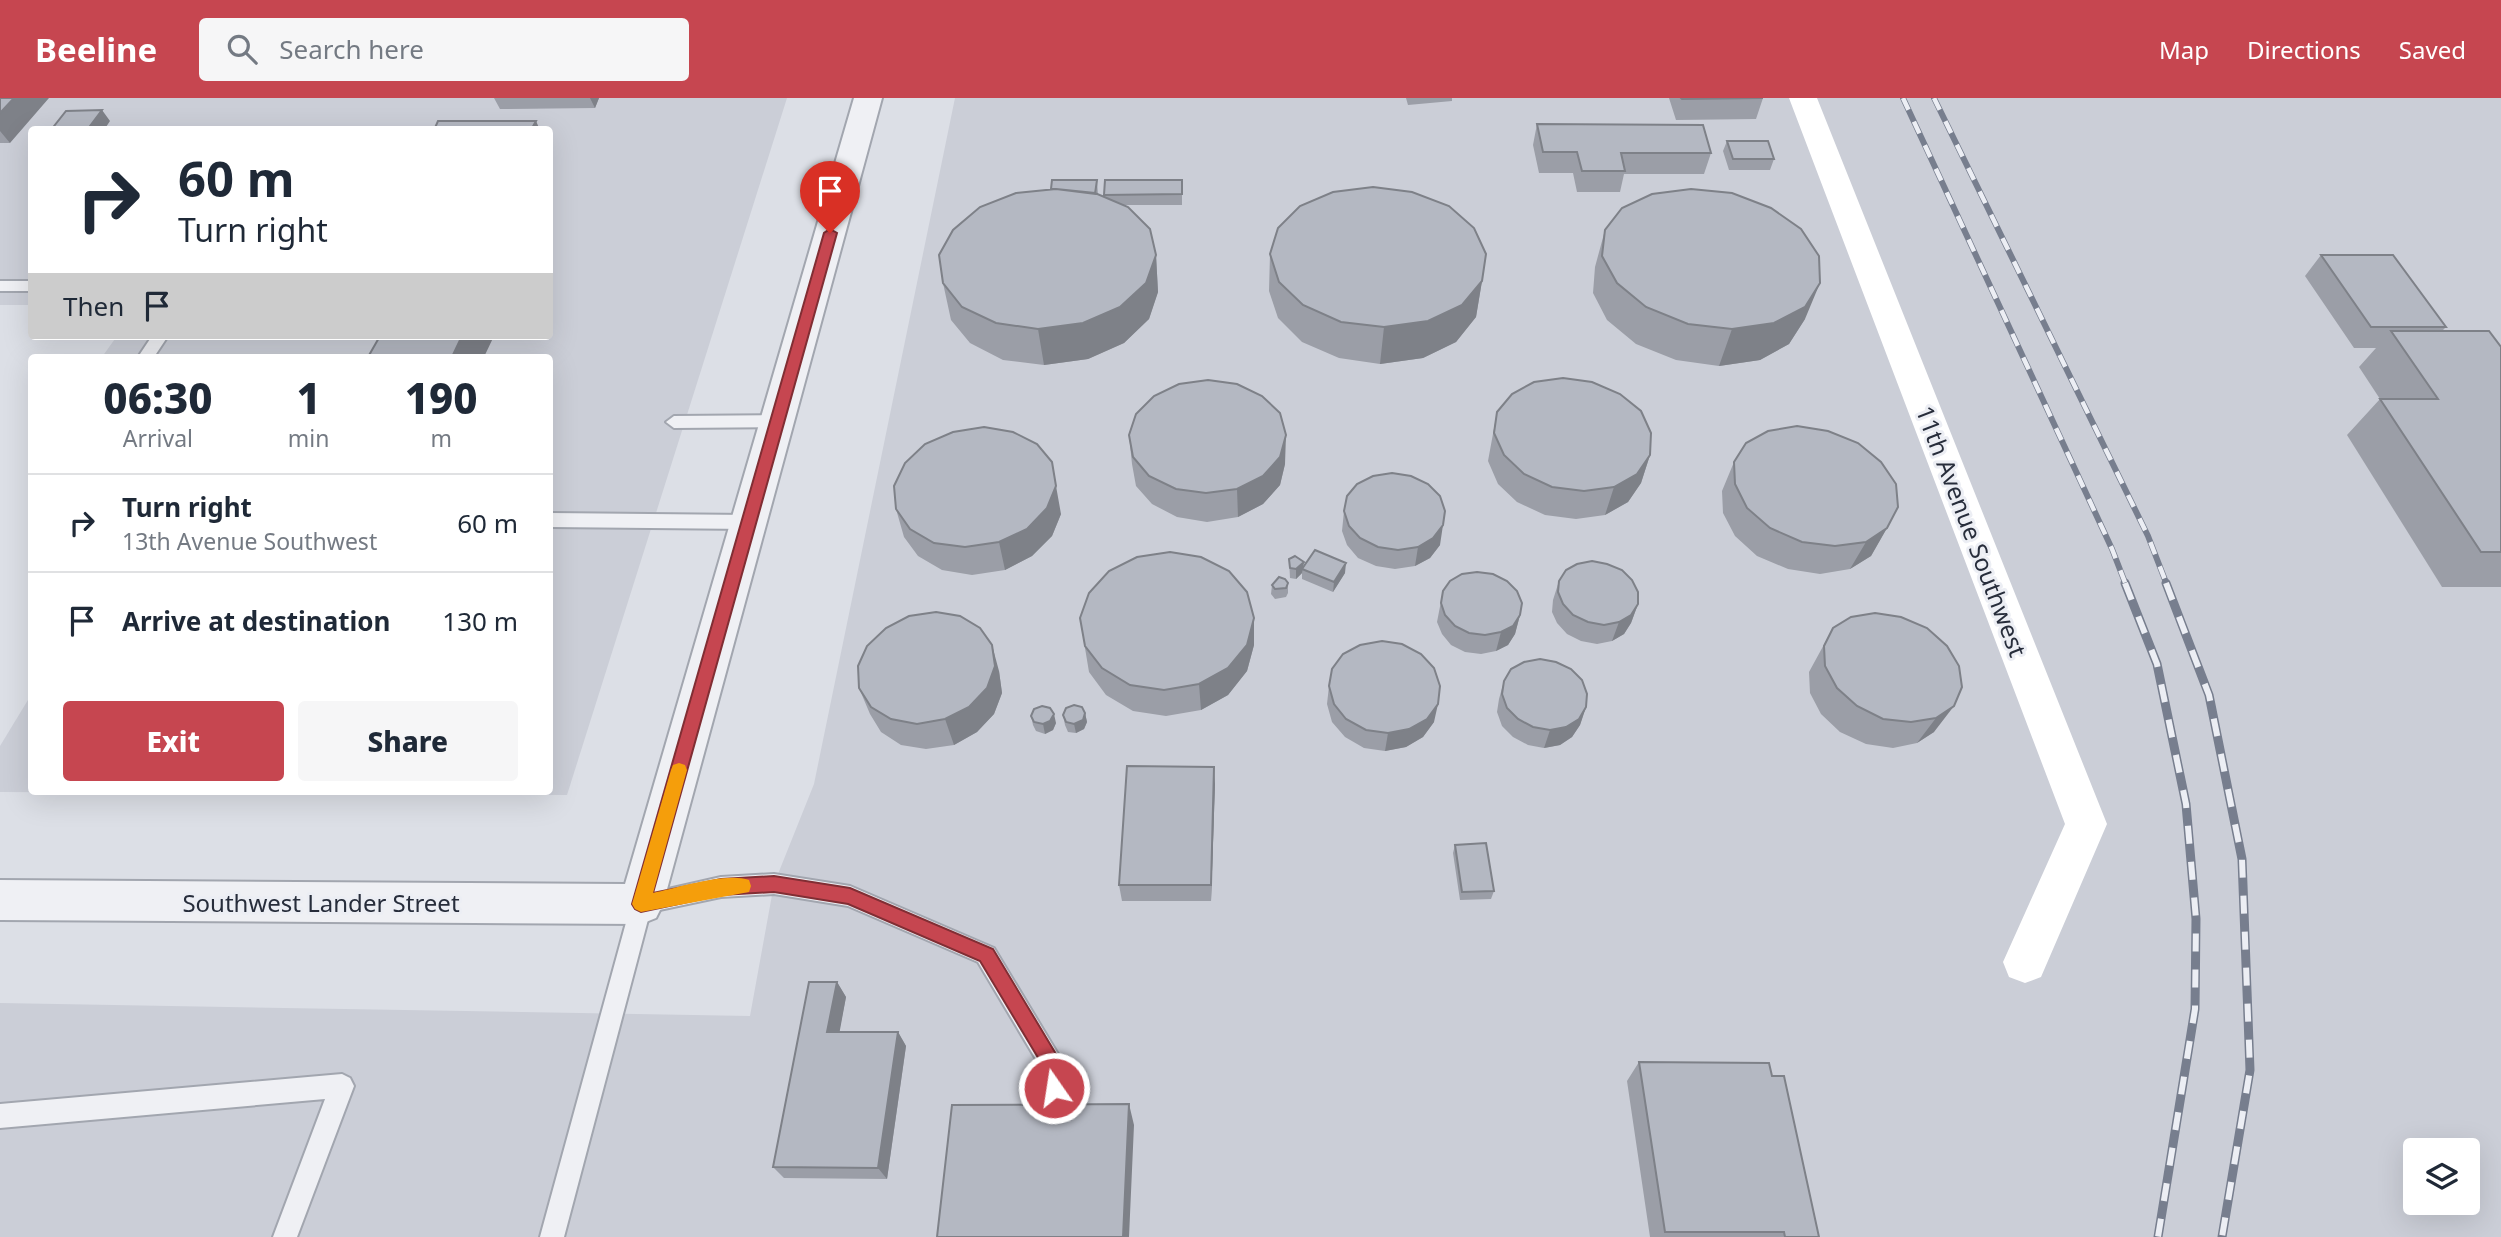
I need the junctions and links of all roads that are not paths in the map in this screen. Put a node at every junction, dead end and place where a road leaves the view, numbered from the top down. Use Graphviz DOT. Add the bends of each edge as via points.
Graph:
graph roads {
  1 [pos="868,98"];
  2 [pos="1803,98"];
  3 [pos="0,286"];
  4 [pos="28,286"];
  5 [pos="777,421"];
  6 [pos="674,422"];
  7 [pos="553,520"];
  8 [pos="749,522"];
  9 [pos="0,901"];
  10 [pos="641,904"];
  11 [pos="2025,962"];
  12 [pos="0,1116"];
  13 [pos="1053,1125"];
  14 [pos="285,1237"];
  15 [pos="552,1237"];
  1 -- 5 [label="street"];
  2 -- 11 [label="street, 11th Avenue Southwest" via="2086,824"];
  3 -- 4 [label="lane"];
  5 -- 6 [label="lane"];
  5 -- 8 [label="street"];
  7 -- 8 [label="lane"];
  8 -- 10 [label="street"];
  9 -- 10 [label="street, Southwest Lander Street"];
  10 -- 13 [label="lane" via="721,887 774,884 850,896 986,955 1055,1069"];
  10 -- 15 [label="lane"];
  12 -- 14 [label="lane" via="342,1086"];
}
